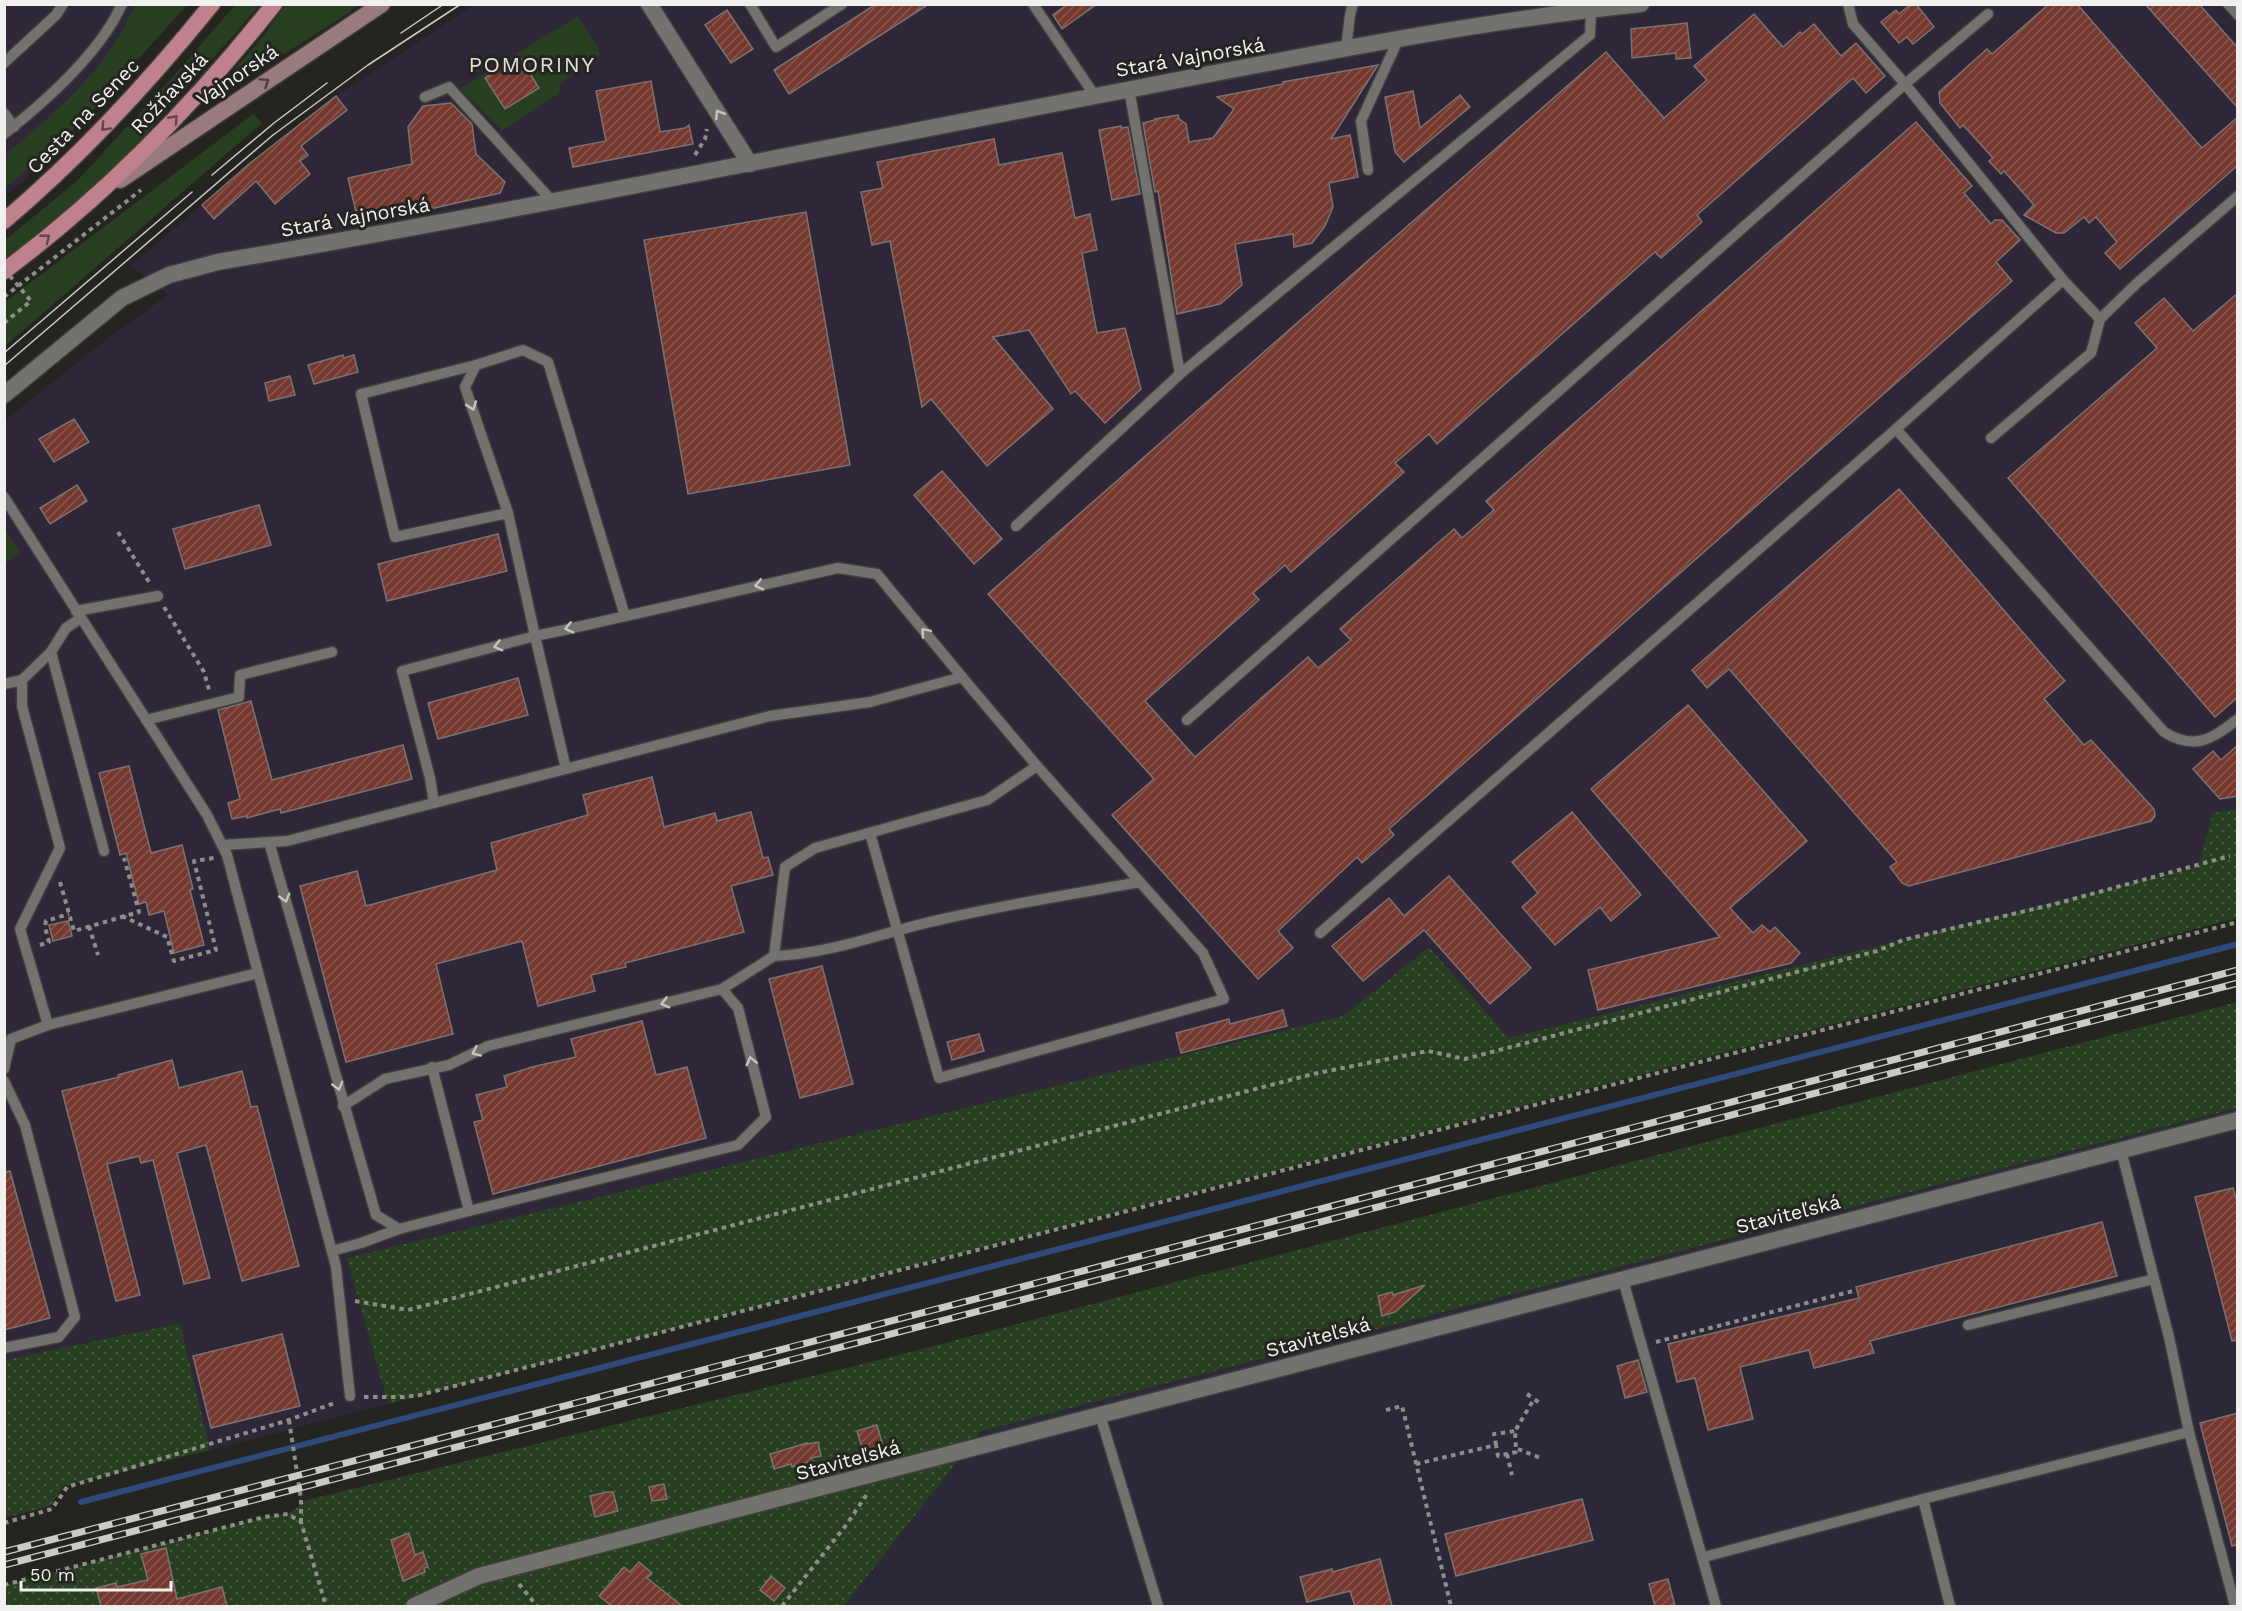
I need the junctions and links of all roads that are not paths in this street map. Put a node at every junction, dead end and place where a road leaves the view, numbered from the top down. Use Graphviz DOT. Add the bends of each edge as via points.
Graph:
graph roads {
  1 [pos="63,4"];
  2 [pos="122,4"];
  3 [pos="212,4"];
  4 [pos="274,4"];
  5 [pos="382,4"];
  6 [pos="649,4"];
  7 [pos="750,4"];
  8 [pos="842,4"];
  9 [pos="1033,4"];
  10 [pos="1353,4"];
  11 [pos="1641,4"];
  12 [pos="1848,4"];
  13 [pos="2228,4"];
  14 [pos="1582,8"];
  15 [pos="1988,14"];
  16 [pos="2238,15"];
  17 [pos="186,36"];
  18 [pos="1398,40"];
  19 [pos="1346,49"];
  20 [pos="4,63"];
  21 [pos="1905,84"];
  22 [pos="1130,89"];
  23 [pos="1095,96"];
  24 [pos="425,97"];
  25 [pos="4,113"];
  26 [pos="14,127"];
  27 [pos="4,134"];
  28 [pos="750,164"];
  29 [pos="1368,170"];
  30 [pos="2238,196"];
  31 [pos="554,202"];
  32 [pos="87,204"];
  33 [pos="4,221"];
  34 [pos="4,270"];
  35 [pos="2063,280"];
  36 [pos="2100,319"];
  37 [pos="476,365"];
  38 [pos="1180,374"];
  39 [pos="4,395"];
  40 [pos="1896,429"];
  41 [pos="1991,438"];
  42 [pos="4,496"];
  43 [pos="508,513"];
  44 [pos="1016,526"];
  45 [pos="158,596"];
  46 [pos="79,614"];
  47 [pos="625,616"];
  48 [pos="535,636"];
  49 [pos="51,652"];
  50 [pos="332,652"];
  51 [pos="962,677"];
  52 [pos="22,680"];
  53 [pos="4,684"];
  54 [pos="2238,719"];
  55 [pos="146,720"];
  56 [pos="1187,720"];
  57 [pos="1037,766"];
  58 [pos="566,769"];
  59 [pos="434,803"];
  60 [pos="870,833"];
  61 [pos="269,842"];
  62 [pos="224,850"];
  63 [pos="104,851"];
  64 [pos="1140,882"];
  65 [pos="898,932"];
  66 [pos="1320,933"];
  67 [pos="774,956"];
  68 [pos="258,973"];
  69 [pos="722,989"];
  70 [pos="48,1025"];
  71 [pos="432,1067"];
  72 [pos="4,1069"];
  73 [pos="6,1088"];
  74 [pos="10,1105"];
  75 [pos="343,1106"];
  76 [pos="2238,1120"];
  77 [pos="2121,1150"];
  78 [pos="469,1210"];
  79 [pos="399,1229"];
  80 [pos="332,1251"];
  81 [pos="2154,1279"];
  82 [pos="1623,1280"];
  83 [pos="1968,1325"];
  84 [pos="4,1348"];
  85 [pos="350,1396"];
  86 [pos="1100,1415"];
  87 [pos="2189,1432"];
  88 [pos="1923,1499"];
  89 [pos="1704,1557"];
  90 [pos="414,1606"];
  91 [pos="1158,1606"];
  92 [pos="1716,1606"];
  93 [pos="1950,1606"];
  94 [pos="2235,1606"];
  1 -- 20 [label="lane"];
  2 -- 26 [label="lane" via="85,61"];
  3 -- 17 [label="main road, Rožňavská"];
  32 -- 4 [label="main road, Rožňavská, one-way" via="157,139"];
  32 -- 5 [label="main road, Vajnorská, one-way"];
  28 -- 6 [label="street, one-way"];
  7 -- 8 [label="lane" via="776,47"];
  9 -- 23 [label="lane"];
  10 -- 19 [label="lane"];
  11 -- 14 [label="street, Stará Vajnorská"];
  12 -- 21 [label="lane" via="1853,24"];
  13 -- 16 [label="lane"];
  14 -- 18 [label="street, Stará Vajnorská"];
  14 -- 38 [label="lane" via="1590,36"];
  15 -- 21 [label="lane"];
  17 -- 33 [label="main road, Cesta na Senec, one-way" via="91,142"];
  18 -- 19 [label="street, Stará Vajnorská"];
  18 -- 29 [label="lane" via="1361,121"];
  19 -- 22 [label="street, Stará Vajnorská"];
  21 -- 35 [label="lane"];
  21 -- 56 [label="lane"];
  22 -- 23 [label="street, Stará Vajnorská"];
  22 -- 38 [label="lane"];
  23 -- 28 [label="street, Stará Vajnorská"];
  24 -- 31 [label="lane" via="449,87"];
  25 -- 26 [label="lane"];
  26 -- 27 [label="lane"];
  28 -- 31 [label="street, Stará Vajnorská"];
  30 -- 36 [label="lane"];
  31 -- 39 [label="street, Stará Vajnorská" via="218,262 169,275 122,298"];
  34 -- 32 [label="main road, one-way"];
  35 -- 36 [label="lane"];
  35 -- 40 [label="lane"];
  36 -- 41 [label="lane" via="2091,353"];
  37 -- 43 [label="lane, one-way" via="465,387"];
  37 -- 43 [label="lane" via="361,394 395,537"];
  37 -- 47 [label="lane" via="523,350 548,362"];
  38 -- 44 [label="lane"];
  40 -- 54 [label="lane" via="2164,732 2191,742 2203,741"];
  40 -- 66 [label="lane"];
  42 -- 46 [label="lane"];
  43 -- 48 [label="lane"];
  45 -- 46 [label="lane"];
  46 -- 49 [label="lane"];
  46 -- 55 [label="lane"];
  47 -- 48 [label="lane, one-way"];
  51 -- 47 [label="lane, one-way" via="877,574 838,568"];
  48 -- 58 [label="lane"];
  48 -- 59 [label="lane, one-way" via="402,671"];
  49 -- 52 [label="lane"];
  49 -- 63 [label="lane"];
  50 -- 55 [label="lane" via="240,675 239,696"];
  51 -- 57 [label="lane"];
  51 -- 58 [label="lane" via="870,702 770,716"];
  52 -- 53 [label="lane"];
  52 -- 70 [label="lane" via="22,706 60,848 20,929"];
  55 -- 62 [label="lane" via="207,815"];
  57 -- 60 [label="lane" via="987,800"];
  57 -- 64 [label="lane"];
  58 -- 59 [label="lane"];
  59 -- 61 [label="lane" via="287,841"];
  60 -- 65 [label="lane"];
  60 -- 67 [label="lane" via="815,848 785,867"];
  61 -- 62 [label="lane"];
  61 -- 75 [label="lane, one-way"];
  62 -- 68 [label="lane"];
  64 -- 65 [label="lane" via="941,919"];
  64 -- 65 [label="lane" via="1203,952 1224,999 939,1078"];
  65 -- 67 [label="lane" via="801,955"];
  67 -- 69 [label="lane"];
  68 -- 70 [label="lane"];
  68 -- 80 [label="lane"];
  69 -- 71 [label="lane, one-way" via="488,1046 449,1065"];
  78 -- 69 [label="lane, one-way" via="738,1145 766,1117 738,1008"];
  70 -- 72 [label="lane" via="11,1039"];
  71 -- 75 [label="lane" via="385,1078"];
  71 -- 78 [label="lane"];
  73 -- 74 [label="lane"];
  74 -- 84 [label="lane" via="25,1125 75,1317 59,1336"];
  75 -- 79 [label="lane" via="376,1215"];
  76 -- 77 [label="street, Staviteľská"];
  77 -- 81 [label="lane"];
  77 -- 82 [label="street, Staviteľská"];
  78 -- 79 [label="lane"];
  79 -- 80 [label="lane"];
  80 -- 85 [label="lane"];
  81 -- 83 [label="lane"];
  81 -- 87 [label="lane"];
  82 -- 86 [label="street, Staviteľská"];
  82 -- 89 [label="lane"];
  86 -- 90 [label="street, Staviteľská" via="479,1576"];
  86 -- 91 [label="lane"];
  87 -- 88 [label="lane"];
  87 -- 94 [label="lane"];
  88 -- 89 [label="lane"];
  88 -- 93 [label="lane"];
  89 -- 92 [label="lane"];
}
